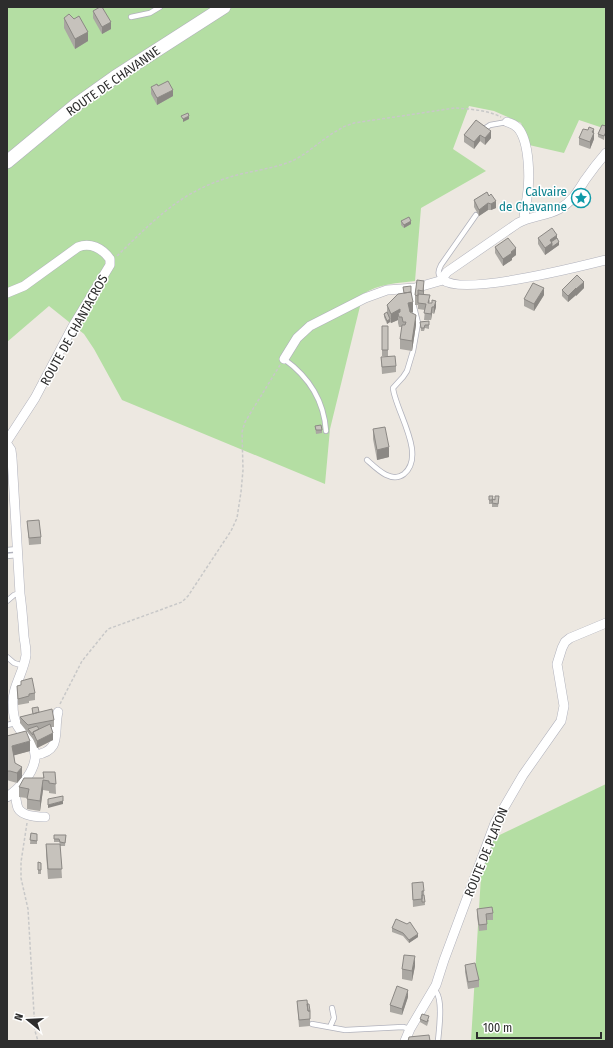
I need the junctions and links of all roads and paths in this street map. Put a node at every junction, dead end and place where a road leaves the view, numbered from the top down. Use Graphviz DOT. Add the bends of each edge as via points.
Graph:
graph roads {
  1 [pos="160,7"];
  2 [pos="224,7"];
  3 [pos="131,17"];
  4 [pos="507,122"];
  5 [pos="484,129"];
  6 [pos="606,153"];
  7 [pos="7,162"];
  8 [pos="476,215"];
  9 [pos="525,219"];
  10 [pos="110,259"];
  11 [pos="606,260"];
  12 [pos="443,280"];
  13 [pos="415,288"];
  14 [pos="7,293"];
  15 [pos="284,359"];
  16 [pos="326,431"];
  17 [pos="7,442"];
  18 [pos="367,460"];
  19 [pos="7,550"];
  20 [pos="18,552"];
  21 [pos="7,556"];
  22 [pos="20,593"];
  23 [pos="7,601"];
  24 [pos="606,623"];
  25 [pos="7,657"];
  26 [pos="24,666"];
  27 [pos="58,712"];
  28 [pos="12,724"];
  29 [pos="35,755"];
  30 [pos="15,792"];
  31 [pos="7,797"];
  32 [pos="29,815"];
  33 [pos="45,817"];
  34 [pos="434,990"];
  35 [pos="332,1008"];
  36 [pos="312,1024"];
  37 [pos="330,1027"];
  38 [pos="410,1029"];
  39 [pos="38,1041"];
  40 [pos="405,1041"];
  41 [pos="438,1041"];
  1 -- 3 [label="lane" via="150,13"];
  2 -- 7 [label="main road, ROUTE DE CHAVANNE" via="77,104"];
  4 -- 5 [label="lane" via="490,125"];
  4 -- 9 [label="street" via="519,129 525,143 529,184"];
  4 -- 10 [label="path" via="494,114 455,108 354,123 340,128 293,160 200,188 158,217 116,257"];
  6 -- 9 [label="street" via="571,201 549,214"];
  8 -- 12 [label="lane" via="441,265 438,274"];
  9 -- 12 [label="street" via="447,272"];
  10 -- 14 [label="street, ROUTE DE CHANTACROS" via="98,248 84,244 24,286"];
  10 -- 17 [label="street, ROUTE DE CHANTACROS" via="110,265 86,303 35,398"];
  11 -- 12 [label="street" via="491,284 455,284"];
  12 -- 13 [label="street"];
  13 -- 15 [label="street" via="387,290 365,298 310,326 297,338"];
  13 -- 18 [label="lane" via="413,303 418,323 413,351 407,371 393,388 411,441 411,459 406,472 396,478 386,475"];
  15 -- 16 [label="lane" via="305,377 311,387 322,410"];
  15 -- 27 [label="path" via="245,422 242,432 243,470 237,518 223,543 182,602 108,629 82,661"];
  17 -- 20 [label="street" via="11,450"];
  19 -- 20 [label="lane"];
  20 -- 21 [label="lane"];
  20 -- 22 [label="street"];
  22 -- 23 [label="lane"];
  22 -- 26 [label="street" via="26,654"];
  24 -- 34 [label="street, ROUTE DE PLATON" via="570,638 562,648 557,664 564,706 561,721 523,775 495,823"];
  25 -- 26 [label="lane" via="14,663"];
  26 -- 28 [label="street" via="14,691"];
  27 -- 29 [label="street" via="54,745 48,751"];
  28 -- 29 [label="street" via="31,744"];
  29 -- 30 [label="street" via="31,771"];
  30 -- 31 [label="street"];
  30 -- 32 [label="street" via="18,808"];
  32 -- 33 [label="street"];
  32 -- 39 [label="path" via="21,862 21,878 28,909 35,1031"];
  34 -- 38 [label="street, ROUTE DE PLATON"];
  34 -- 41 [label="lane" via="439,995 440,1002"];
  35 -- 37 [label="lane" via="334,1018"];
  36 -- 37 [label="lane"];
  37 -- 38 [label="lane" via="345,1030 403,1027"];
  38 -- 40 [label="street, ROUTE DE PLATON"];
}
